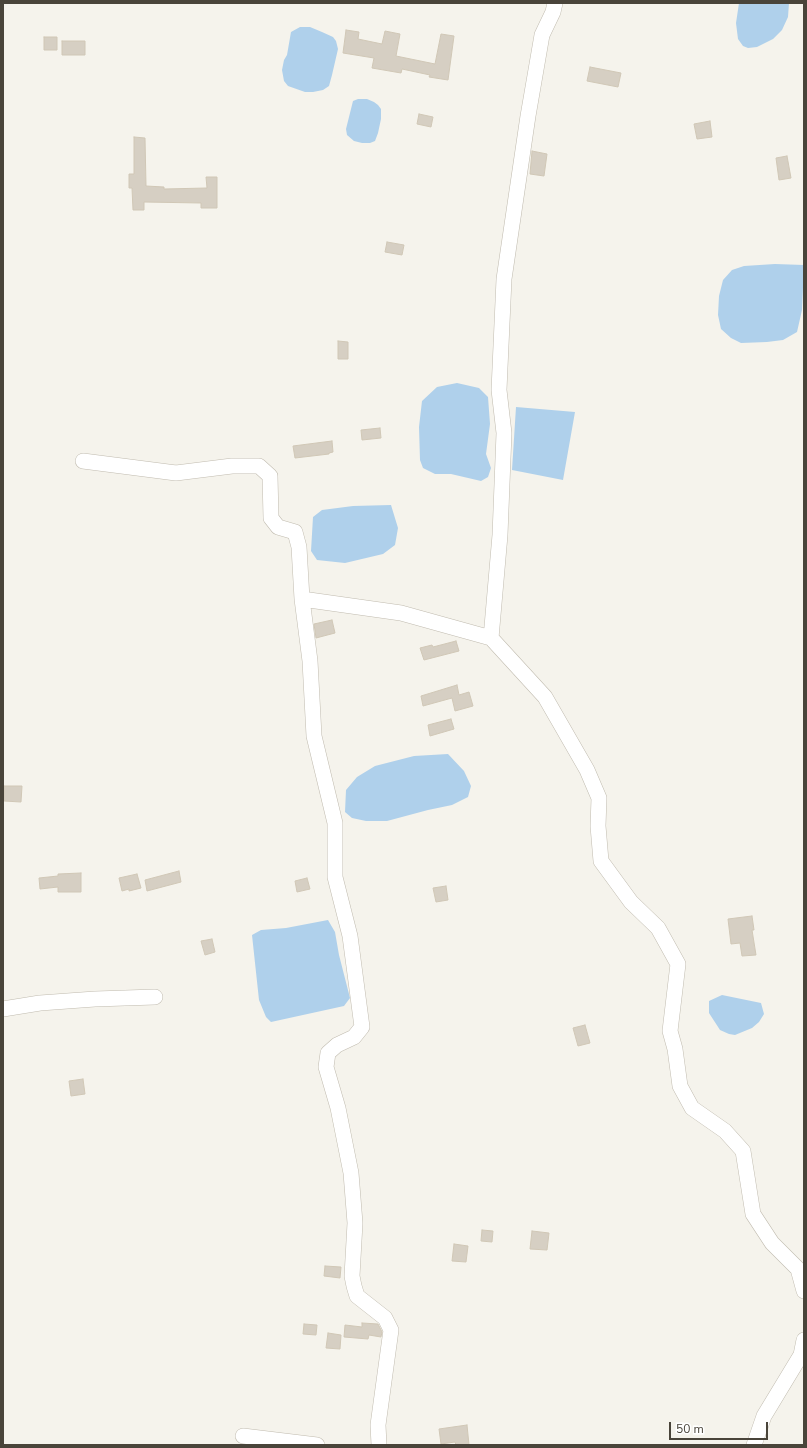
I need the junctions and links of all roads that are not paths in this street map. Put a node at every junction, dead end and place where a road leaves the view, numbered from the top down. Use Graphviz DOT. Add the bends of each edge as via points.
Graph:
graph roads {
  1 [pos="555,3"];
  2 [pos="83,462"];
  3 [pos="302,599"];
  4 [pos="491,638"];
  5 [pos="154,997"];
  6 [pos="3,1008"];
  7 [pos="804,1291"];
  8 [pos="804,1340"];
  9 [pos="243,1436"];
  10 [pos="317,1445"];
  11 [pos="379,1445"];
  12 [pos="754,1445"];
  1 -- 4 [label="street" via="542,35 504,279 499,390 504,433 501,527"];
  2 -- 3 [label="street" via="176,473 232,466 259,466 270,476 271,518 278,527 295,532 299,547"];
  3 -- 4 [label="street" via="401,613"];
  3 -- 11 [label="street" via="310,661 314,736 335,822 335,877 350,936 362,1027 354,1037 337,1045 328,1053 326,1067 338,1108 351,1173 355,1223 352,1276 354,1286 357,1296 385,1318 391,1330 378,1425"];
  4 -- 7 [label="street" via="545,697 587,770 599,798 601,861 631,902 658,928 678,964 670,1030 680,1086 692,1108 725,1131 743,1151 753,1214 772,1243 798,1269"];
  5 -- 6 [label="street" via="95,999"];
  8 -- 12 [label="street" via="801,1355 764,1416"];
  9 -- 10 [label="street"];
}
